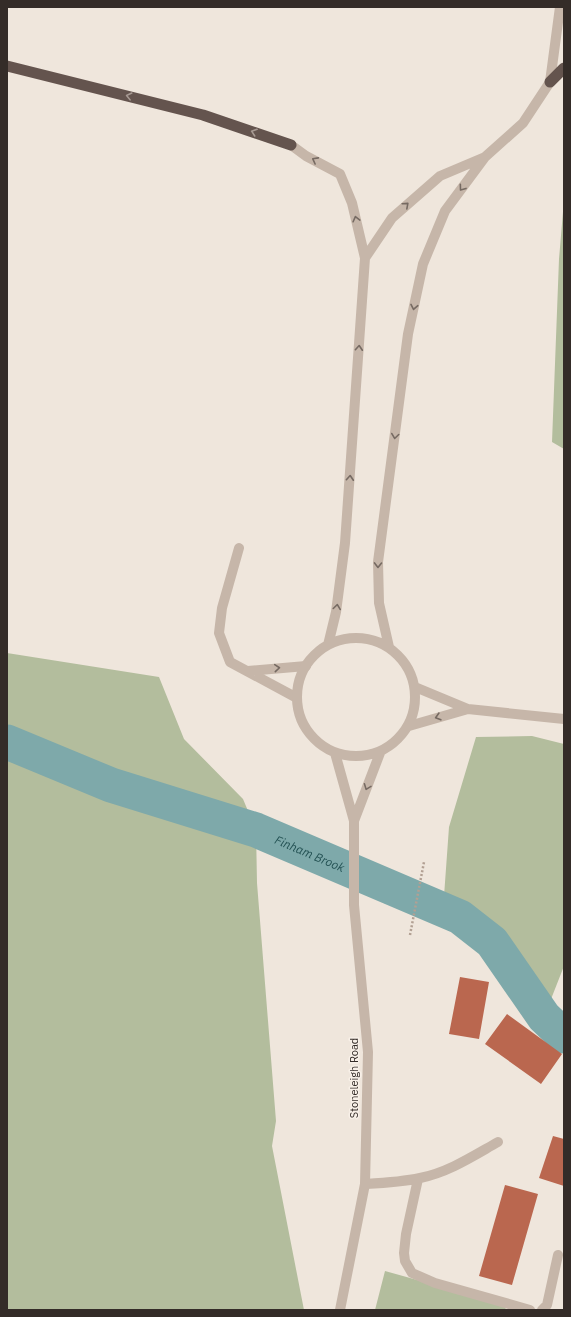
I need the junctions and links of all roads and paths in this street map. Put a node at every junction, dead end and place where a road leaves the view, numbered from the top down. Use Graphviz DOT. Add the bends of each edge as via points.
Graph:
graph roads {
  1 [pos="560,10"];
  2 [pos="7,66"];
  3 [pos="564,68"];
  4 [pos="550,82"];
  5 [pos="291,145"];
  6 [pos="485,157"];
  7 [pos="365,258"];
  8 [pos="239,548"];
  9 [pos="328,645"];
  10 [pos="389,647"];
  11 [pos="306,666"];
  12 [pos="248,671"];
  13 [pos="415,687"];
  14 [pos="297,698"];
  15 [pos="468,709"];
  16 [pos="564,720"];
  17 [pos="409,726"];
  18 [pos="335,753"];
  19 [pos="380,753"];
  20 [pos="354,821"];
  21 [pos="424,862"];
  22 [pos="410,935"];
  23 [pos="498,1142"];
  24 [pos="418,1179"];
  25 [pos="365,1184"];
  26 [pos="558,1255"];
  27 [pos="340,1310"];
  28 [pos="530,1310"];
  29 [pos="542,1310"];
  1 -- 4 [label="street"];
  5 -- 2 [label="highway, one-way" via="204,115"];
  3 -- 4 [label="highway"];
  4 -- 6 [label="street" via="523,123"];
  7 -- 5 [label="street, one-way" via="352,203 340,174"];
  7 -- 6 [label="street, one-way" via="392,218 440,176"];
  6 -- 10 [label="street, one-way" via="445,211 423,264 408,334 378,562 379,603"];
  9 -- 7 [label="street, one-way" via="336,612 345,543"];
  8 -- 12 [label="street" via="222,608 219,633 230,662"];
  9 -- 10 [label="street" via="343,639 359,638 374,640"];
  9 -- 11 [label="street" via="315,654"];
  10 -- 13 [label="street" via="401,658 410,672"];
  12 -- 11 [label="street, one-way"];
  11 -- 14 [label="street" via="299,681"];
  12 -- 14 [label="street"];
  13 -- 15 [label="street"];
  13 -- 17 [label="street" via="416,707"];
  14 -- 18 [label="street" via="299,715 307,731 319,744"];
  15 -- 16 [label="street"];
  15 -- 17 [label="street, one-way"];
  17 -- 19 [label="street" via="397,742"];
  18 -- 19 [label="street" via="350,757 366,757"];
  18 -- 20 [label="street, Stoneleigh Road"];
  19 -- 20 [label="street, Stoneleigh Road, one-way"];
  20 -- 25 [label="street, Stoneleigh Road" via="354,905 368,1052"];
  21 -- 22 [label="path"];
  23 -- 24 [label="street" via="455,1166"];
  24 -- 25 [label="street"];
  24 -- 28 [label="street" via="404,1252 405,1261 412,1273 435,1283"];
  25 -- 27 [label="street, Stoneleigh Road"];
  26 -- 29 [label="street" via="547,1305"];
}
